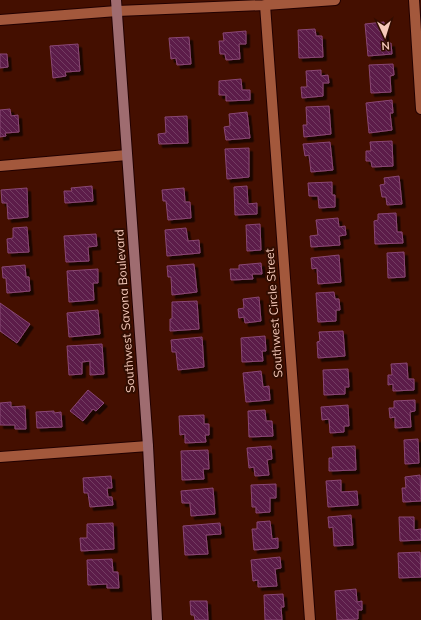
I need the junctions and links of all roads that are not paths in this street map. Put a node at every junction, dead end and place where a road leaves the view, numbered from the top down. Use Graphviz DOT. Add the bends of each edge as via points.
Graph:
graph roads {
  1 [pos="116,0"];
  2 [pos="335,0"];
  3 [pos="414,0"];
  4 [pos="265,5"];
  5 [pos="117,10"];
  6 [pos="0,20"];
  7 [pos="421,109"];
  8 [pos="127,155"];
  9 [pos="0,166"];
  10 [pos="148,446"];
  11 [pos="0,456"];
  12 [pos="157,620"];
  13 [pos="310,620"];
  1 -- 5 [label="street, Southwest Savona Boulevard"];
  2 -- 4 [label="street"];
  3 -- 7 [label="street"];
  4 -- 5 [label="street"];
  4 -- 13 [label="street, Southwest Circle Street"];
  5 -- 6 [label="street"];
  5 -- 8 [label="street, Southwest Savona Boulevard"];
  8 -- 9 [label="street"];
  8 -- 10 [label="street, Southwest Savona Boulevard"];
  10 -- 11 [label="street"];
  10 -- 12 [label="street, Southwest Savona Boulevard"];
}
